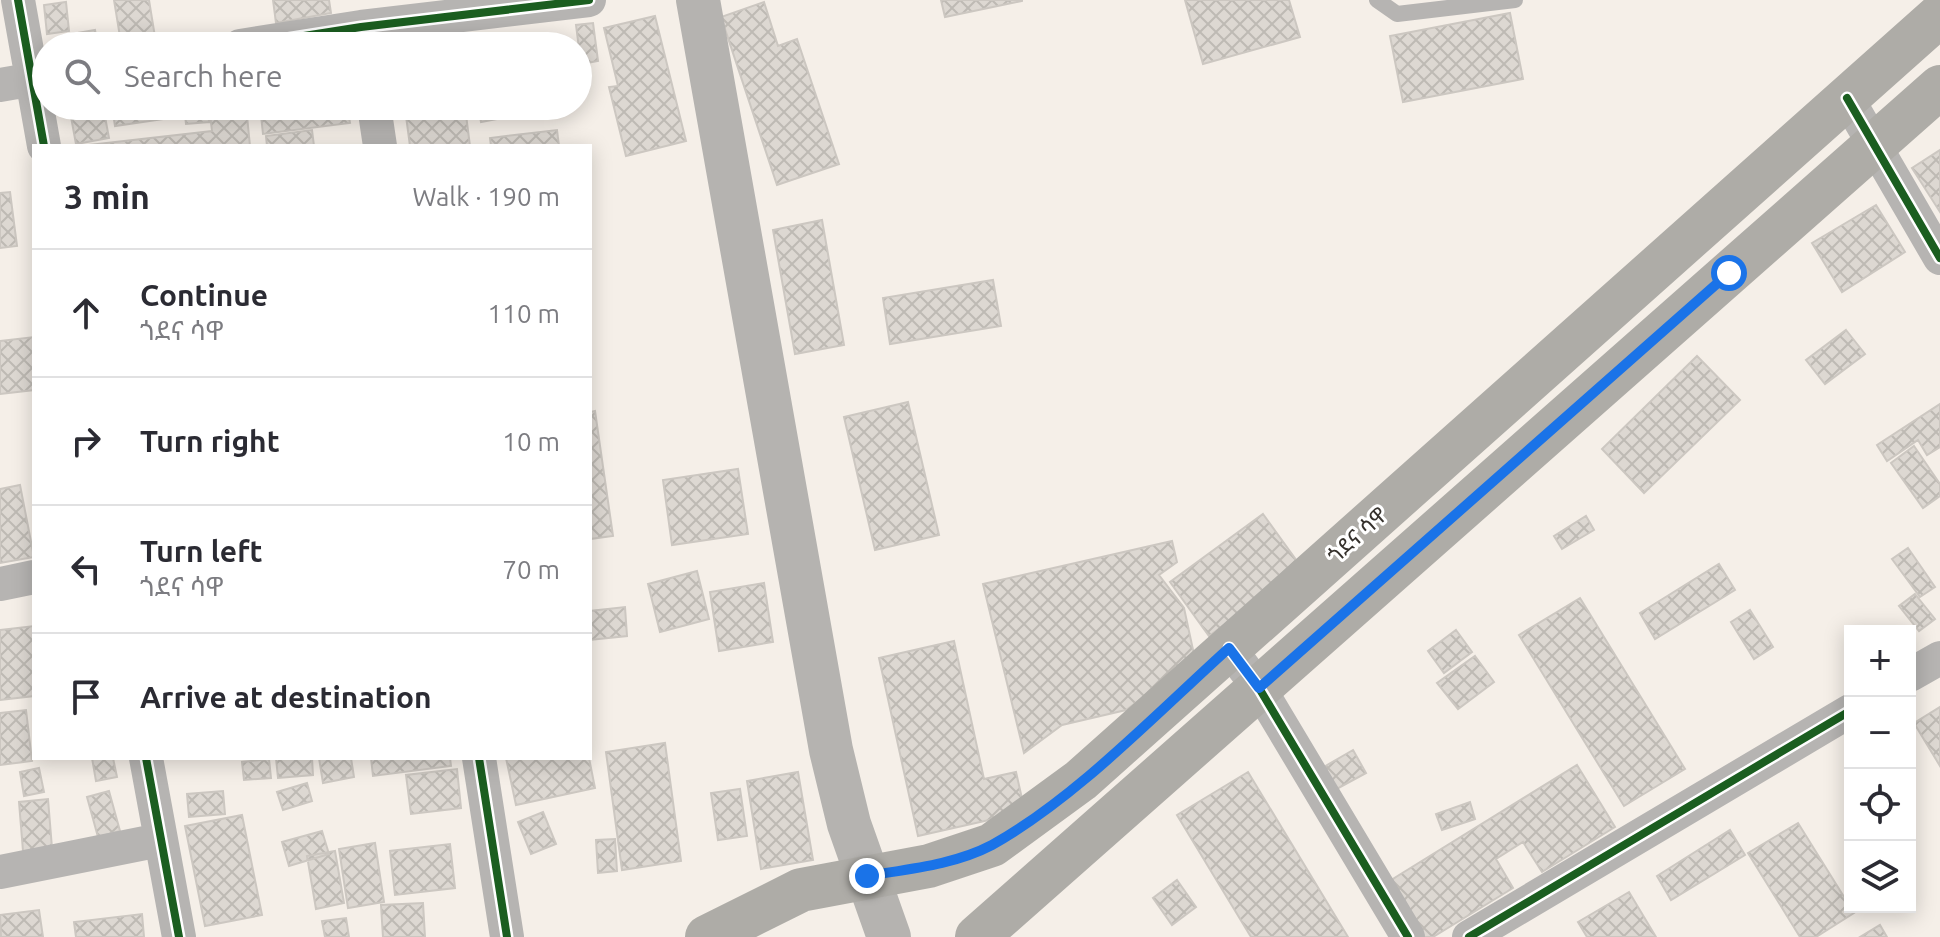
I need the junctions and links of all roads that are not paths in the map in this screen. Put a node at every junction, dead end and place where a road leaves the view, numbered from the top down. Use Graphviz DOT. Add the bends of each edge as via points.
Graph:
graph roads {
  1 [pos="18,0"];
  2 [pos="589,0"];
  3 [pos="698,0"];
  4 [pos="1377,0"];
  5 [pos="1515,0"];
  6 [pos="1940,15"];
  7 [pos="361,24"];
  8 [pos="317,32"];
  9 [pos="32,50"];
  10 [pos="32,79"];
  11 [pos="0,85"];
  12 [pos="1940,87"];
  13 [pos="1847,98"];
  14 [pos="42,120"];
  15 [pos="376,120"];
  16 [pos="44,144"];
  17 [pos="380,144"];
  18 [pos="1875,144"];
  19 [pos="1940,258"];
  20 [pos="32,577"];
  21 [pos="0,584"];
  22 [pos="1229,648"];
  23 [pos="1940,658"];
  24 [pos="1916,672"];
  25 [pos="1259,688"];
  26 [pos="1844,715"];
  27 [pos="146,760"];
  28 [pos="479,760"];
  29 [pos="160,840"];
  30 [pos="0,872"];
  31 [pos="867,876"];
  32 [pos="983,935"];
  33 [pos="179,937"];
  34 [pos="507,937"];
  35 [pos="707,937"];
  36 [pos="889,937"];
  37 [pos="1408,937"];
  38 [pos="1469,937"];
  1 -- 9 [label="street"];
  2 -- 7 [label="street"];
  3 -- 31 [label="main road" via="831,750"];
  4 -- 5 [label="lane" via="1397,14"];
  6 -- 13 [label="main road, ጎደና ሳዋ"];
  7 -- 8 [label="street"];
  10 -- 11 [label="street"];
  12 -- 18 [label="main road"];
  13 -- 18 [label="street"];
  13 -- 22 [label="main road, ጎደና ሳዋ"];
  14 -- 16 [label="street"];
  15 -- 17 [label="street"];
  18 -- 19 [label="street"];
  18 -- 25 [label="main road"];
  20 -- 21 [label="street"];
  22 -- 25 [label="street"];
  22 -- 31 [label="main road, ጎደና ሳዋ" via="1081,780 992,845 929,866"];
  23 -- 24 [label="street"];
  25 -- 32 [label="main road"];
  25 -- 37 [label="street"];
  26 -- 38 [label="street"];
  27 -- 29 [label="street"];
  28 -- 34 [label="street"];
  29 -- 30 [label="street"];
  29 -- 33 [label="street"];
  31 -- 35 [label="main road, ጎደና ሳዋ" via="801,890"];
  31 -- 36 [label="main road"];
}
